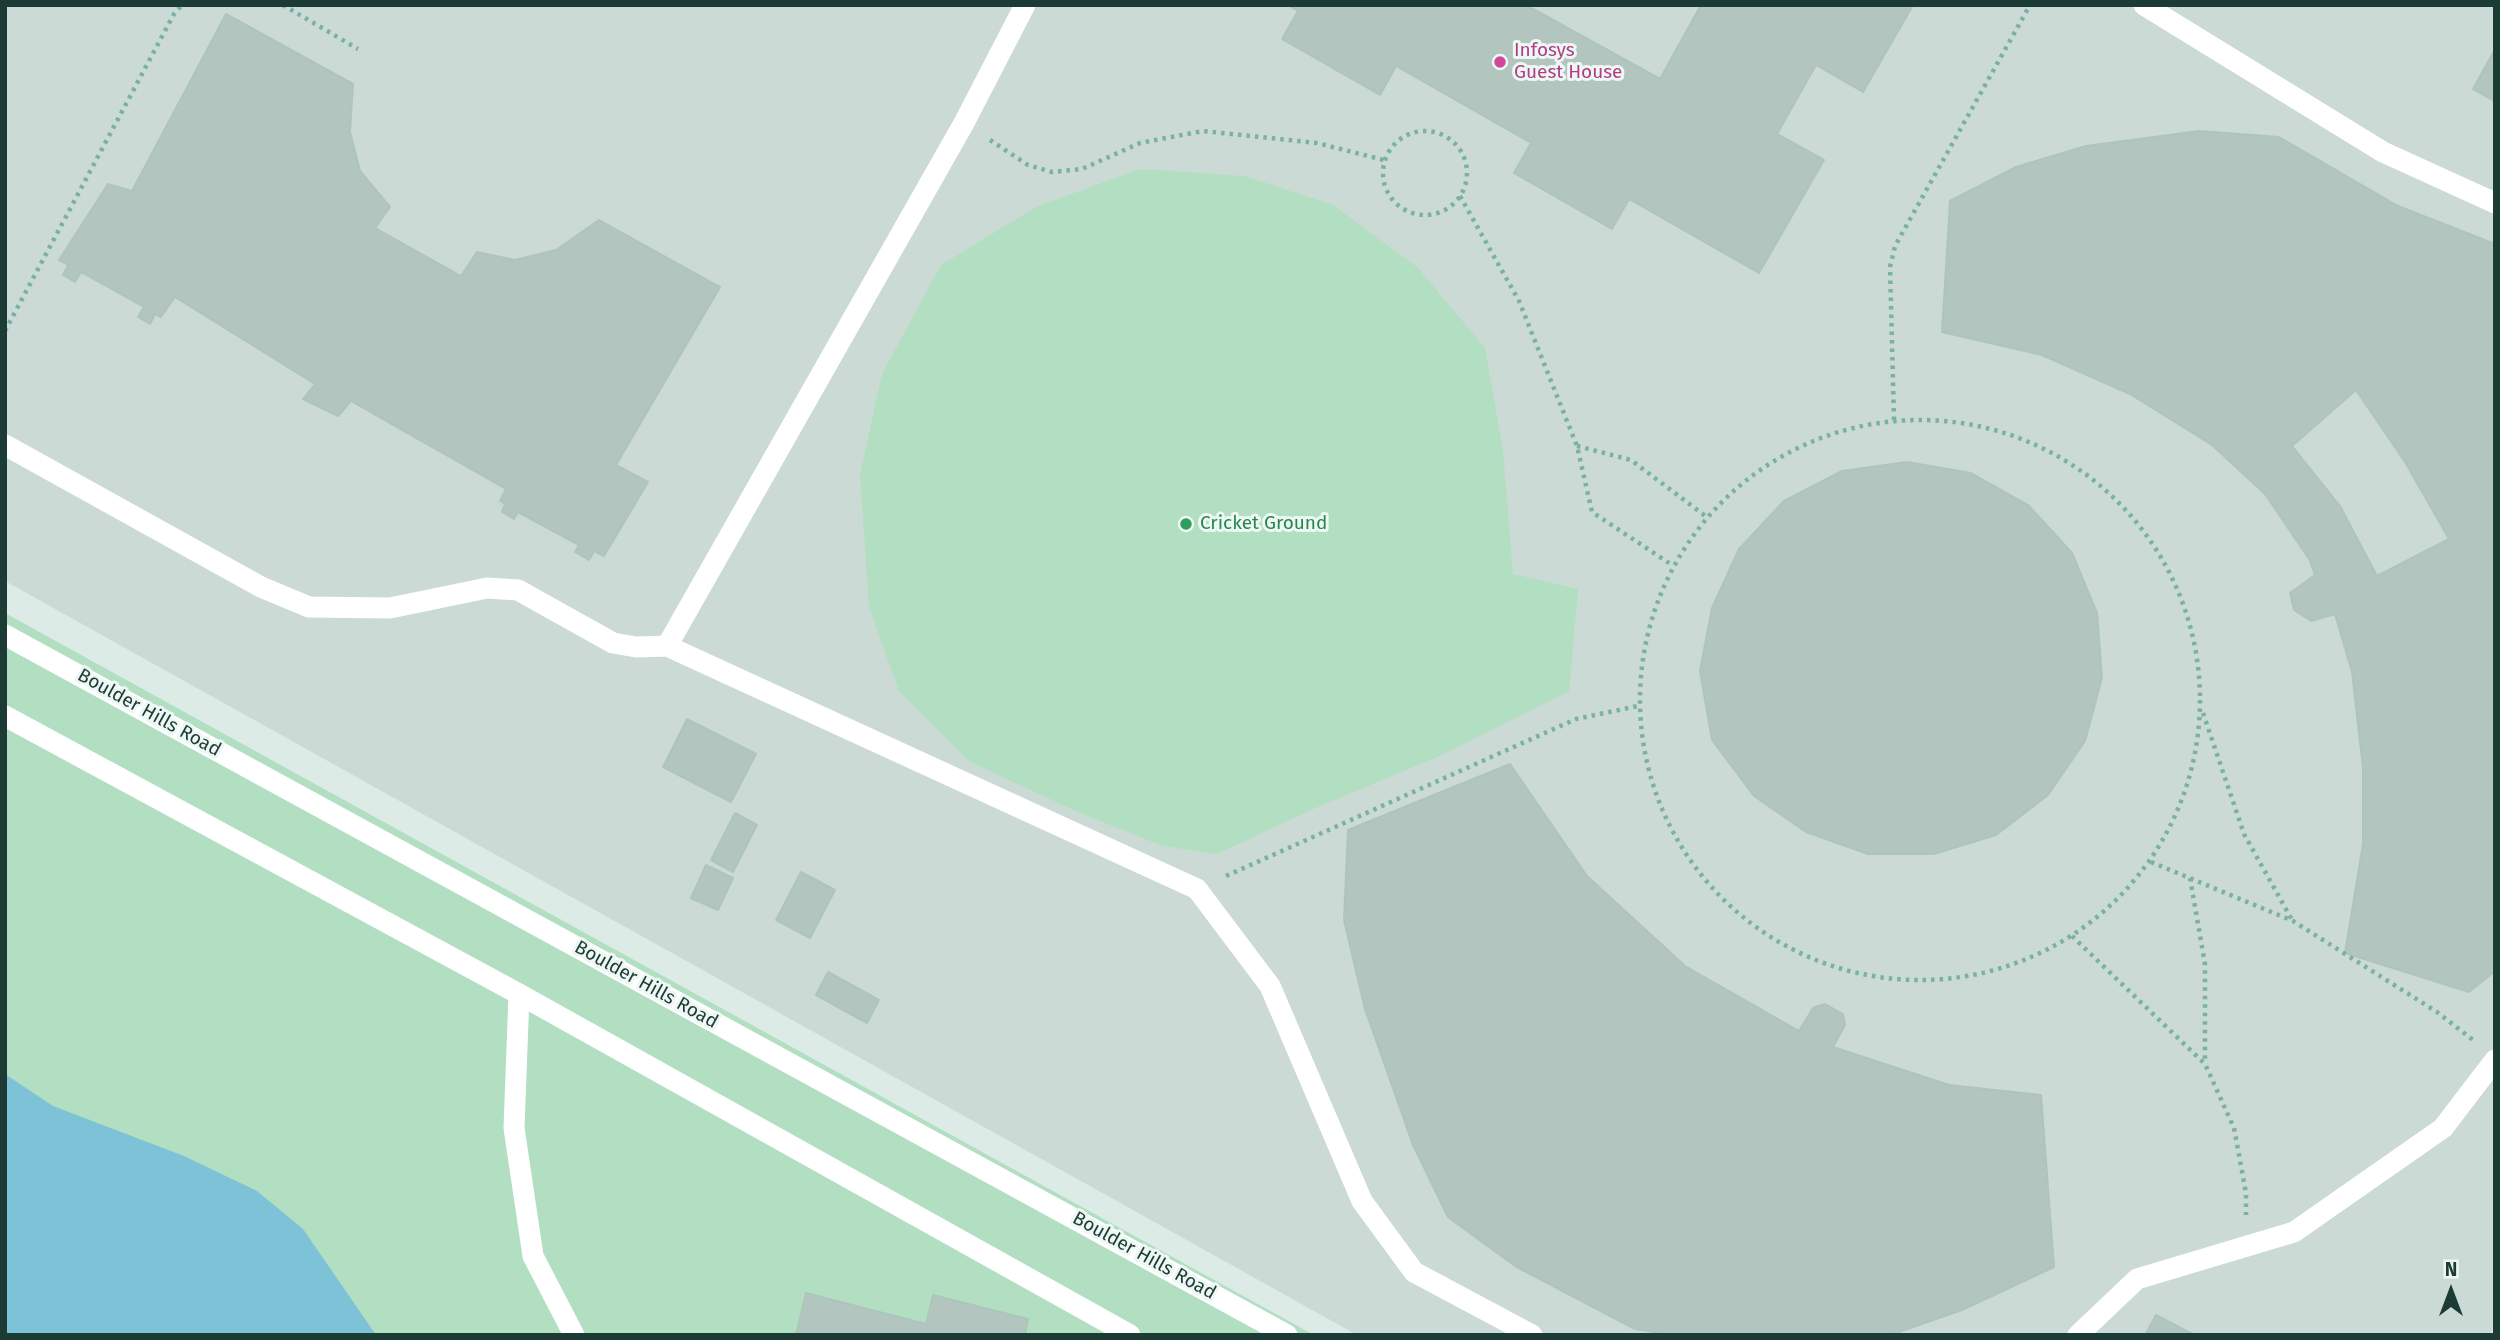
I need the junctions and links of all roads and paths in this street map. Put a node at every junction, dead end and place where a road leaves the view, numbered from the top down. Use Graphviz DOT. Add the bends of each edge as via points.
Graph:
graph roads {
  1 [pos="182,5"];
  2 [pos="283,5"];
  3 [pos="1025,5"];
  4 [pos="2030,5"];
  5 [pos="2144,5"];
  6 [pos="358,49"];
  7 [pos="964,123"];
  8 [pos="1384,160"];
  9 [pos="1460,196"];
  10 [pos="2495,203"];
  11 [pos="5,331"];
  12 [pos="1894,420"];
  13 [pos="5,445"];
  14 [pos="1577,446"];
  15 [pos="1708,518"];
  16 [pos="1672,565"];
  17 [pos="5,635"];
  18 [pos="667,646"];
  19 [pos="1638,706"];
  20 [pos="2203,713"];
  21 [pos="5,716"];
  22 [pos="2151,862"];
  23 [pos="2190,878"];
  24 [pos="1197,890"];
  25 [pos="2293,921"];
  26 [pos="2073,936"];
  27 [pos="519,994"];
  28 [pos="2475,1042"];
  29 [pos="2495,1059"];
  30 [pos="2205,1064"];
  31 [pos="2246,1247"];
  32 [pos="574,1335"];
  33 [pos="1130,1335"];
  34 [pos="1287,1335"];
  35 [pos="1532,1335"];
  36 [pos="2078,1335"];
  1 -- 11 [label="path"];
  2 -- 6 [label="path"];
  3 -- 7 [label="lane"];
  4 -- 12 [label="path" via="1895,246 1890,267"];
  5 -- 10 [label="lane" via="2382,152"];
  7 -- 8 [label="path" via="1028,165 1052,172 1082,169 1140,143 1203,131 1317,143"];
  7 -- 18 [label="lane"];
  8 -- 9 [label="path" via="1384,187 1401,208 1427,215 1440,213"];
  8 -- 9 [label="path" via="1400,138 1413,132 1442,134 1463,154 1466,182"];
  9 -- 14 [label="path" via="1520,301"];
  12 -- 15 [label="path" via="1816,438 1746,478"];
  12 -- 20 [label="path" via="1974,423 2050,450 2116,496 2165,559 2196,633"];
  13 -- 18 [label="lane" via="261,587 309,607 390,608 487,588 518,590 613,643"];
  14 -- 15 [label="path" via="1631,460"];
  14 -- 16 [label="path" via="1592,512"];
  15 -- 16 [label="path"];
  16 -- 19 [label="path" via="1643,650"];
  17 -- 34 [label="lane, Boulder Hills Road"];
  18 -- 24 [label="lane"];
  19 -- 24 [label="path" via="1576,719"];
  19 -- 26 [label="path" via="1644,759 1662,811 1687,858 1722,899 1776,940 1812,959 1864,975 1918,980 1972,975 2024,960"];
  20 -- 22 [label="path" via="2188,791"];
  20 -- 25 [label="path" via="2244,834"];
  21 -- 27 [label="lane"];
  22 -- 23 [label="path"];
  22 -- 26 [label="path" via="2115,902"];
  23 -- 25 [label="path"];
  23 -- 30 [label="path" via="2205,964"];
  24 -- 35 [label="lane" via="1270,986 1362,1201 1414,1272"];
  25 -- 28 [label="path" via="2437,1012"];
  26 -- 30 [label="path"];
  27 -- 32 [label="lane" via="514,1128 533,1256"];
  27 -- 33 [label="lane"];
  29 -- 31 [label="lane" via="2443,1128 2294,1232"];
  30 -- 31 [label="path" via="2234,1128 2246,1193"];
  31 -- 36 [label="lane" via="2137,1279"];
}
